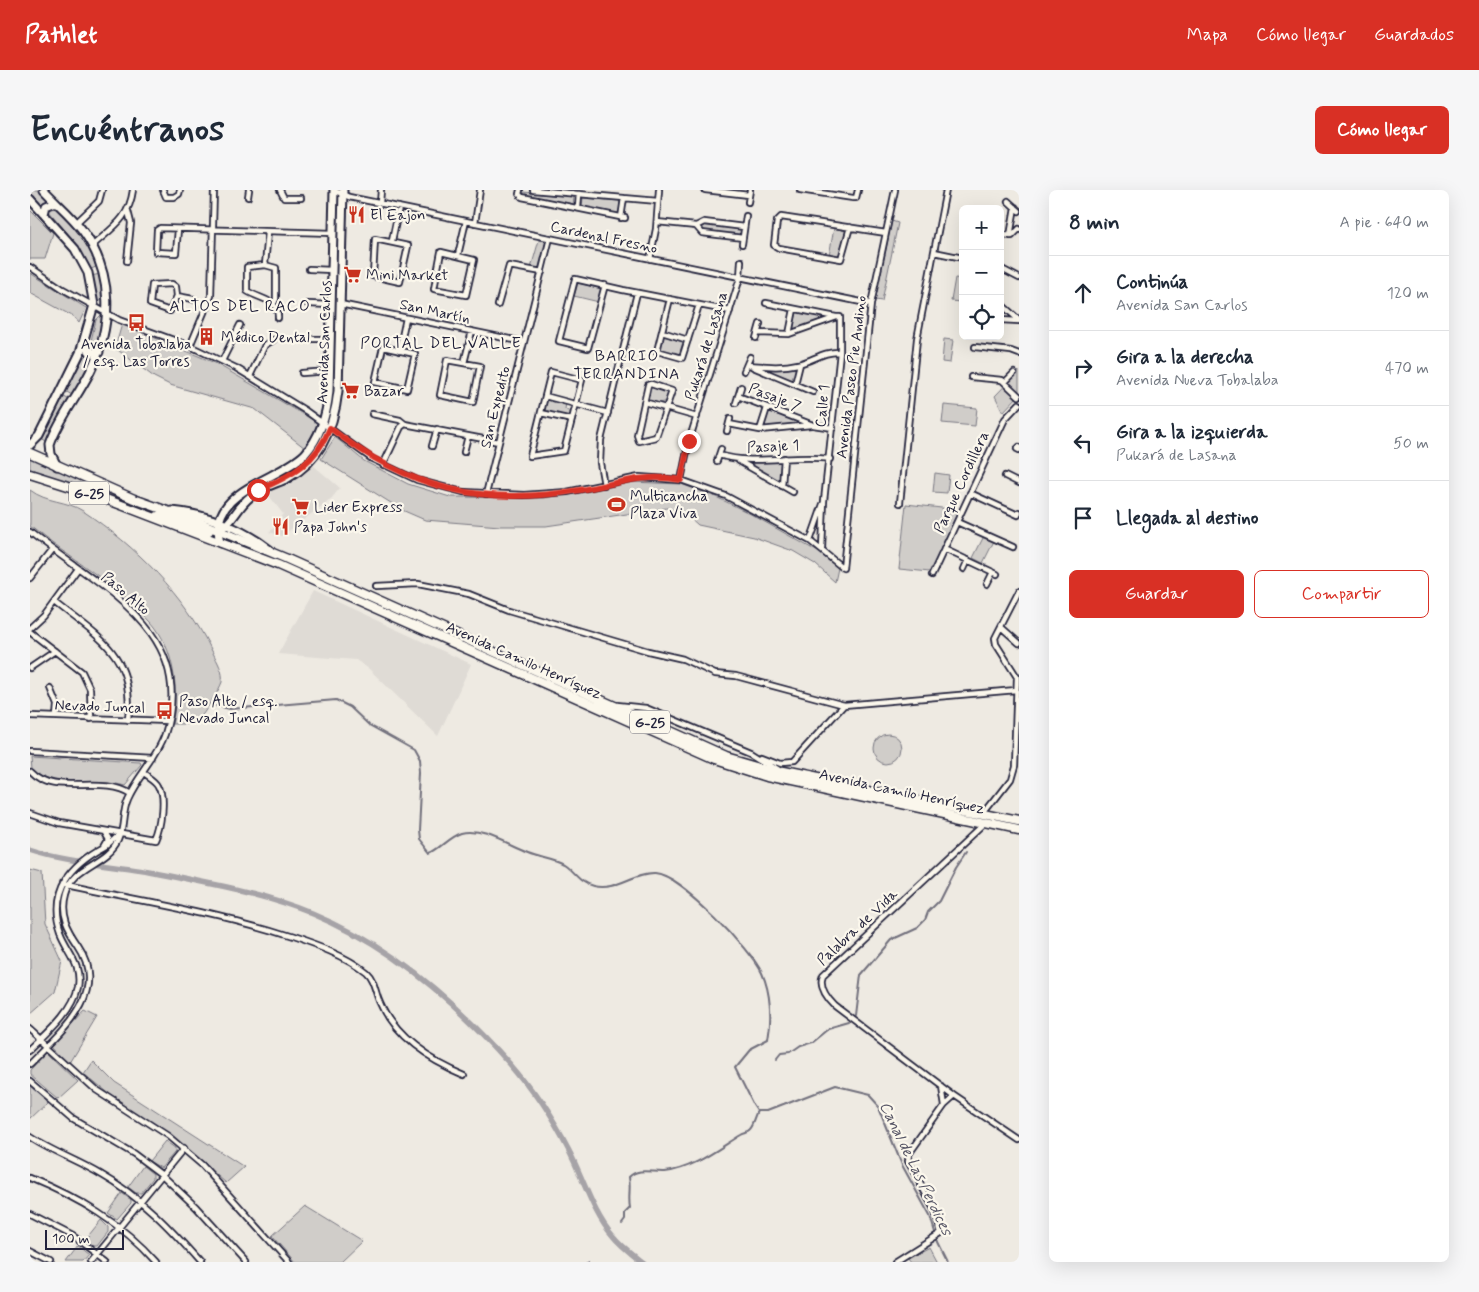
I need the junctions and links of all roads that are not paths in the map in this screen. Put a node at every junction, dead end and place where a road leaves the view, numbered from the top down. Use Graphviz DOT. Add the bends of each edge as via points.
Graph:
graph roads {
  1 [pos="44,190"];
  2 [pos="102,190"];
  3 [pos="133,190"];
  4 [pos="163,190"];
  5 [pos="180,190"];
  6 [pos="214,190"];
  7 [pos="248,190"];
  8 [pos="280,190"];
  9 [pos="333,190"];
  10 [pos="381,190"];
  11 [pos="480,190"];
  12 [pos="520,190"];
  13 [pos="533,190"];
  14 [pos="659,190"];
  15 [pos="705,190"];
  16 [pos="800,190"];
  17 [pos="858,190"];
  18 [pos="895,190"];
  19 [pos="946,190"];
  20 [pos="343,192"];
  21 [pos="750,192"];
  22 [pos="580,194"];
  23 [pos="248,197"];
  24 [pos="301,198"];
  25 [pos="624,198"];
  26 [pos="30,199"];
  27 [pos="658,201"];
  28 [pos="1008,201"];
  29 [pos="56,202"];
  30 [pos="748,202"];
  31 [pos="380,203"];
  32 [pos="399,207"];
  33 [pos="1014,207"];
  34 [pos="578,208"];
  35 [pos="128,211"];
  36 [pos="1019,211"];
  37 [pos="44,214"];
  38 [pos="746,216"];
  39 [pos="466,221"];
  40 [pos="656,222"];
  41 [pos="76,223"];
  42 [pos="475,223"];
  43 [pos="696,226"];
  44 [pos="744,226"];
  45 [pos="850,227"];
  46 [pos="178,229"];
  47 [pos="1019,229"];
  48 [pos="213,230"];
  49 [pos="268,232"];
  50 [pos="333,233"];
  51 [pos="886,233"];
  52 [pos="1004,235"];
  53 [pos="1010,236"];
  54 [pos="550,238"];
  55 [pos="743,238"];
  56 [pos="392,241"];
  57 [pos="742,244"];
  58 [pos="92,246"];
  59 [pos="934,252"];
  60 [pos="458,255"];
  61 [pos="959,257"];
  62 [pos="650,259"];
  63 [pos="127,261"];
  64 [pos="741,261"];
  65 [pos="265,265"];
  66 [pos="30,267"];
  67 [pos="102,269"];
  68 [pos="309,269"];
  69 [pos="332,270"];
  70 [pos="1004,270"];
  71 [pos="542,272"];
  72 [pos="88,273"];
  73 [pos="740,278"];
  74 [pos="1019,278"];
  75 [pos="605,285"];
  76 [pos="638,292"];
  77 [pos="177,296"];
  78 [pos="670,299"];
  79 [pos="274,303"];
  80 [pos="766,303"];
  81 [pos="94,304"];
  82 [pos="308,304"];
  83 [pos="340,304"];
  84 [pos="871,304"];
  85 [pos="331,305"];
  86 [pos="498,305"];
  87 [pos="699,305"];
  88 [pos="208,307"];
  89 [pos="1004,307"];
  90 [pos="794,309"];
  91 [pos="730,311"];
  92 [pos="108,313"];
  93 [pos="837,317"];
  94 [pos="278,318"];
  95 [pos="406,318"];
  96 [pos="1004,320"];
  97 [pos="1019,320"];
  98 [pos="760,324"];
  99 [pos="240,325"];
  100 [pos="472,331"];
  101 [pos="662,332"];
  102 [pos="789,334"];
  103 [pos="330,338"];
  104 [pos="307,339"];
  105 [pos="273,340"];
  106 [pos="688,340"];
  107 [pos="524,342"];
  108 [pos="84,343"];
  109 [pos="190,346"];
  110 [pos="975,347"];
  111 [pos="399,351"];
  112 [pos="99,352"];
  113 [pos="840,352"];
  114 [pos="1019,354"];
  115 [pos="750,357"];
  116 [pos="222,361"];
  117 [pos="464,363"];
  118 [pos="800,364"];
  119 [pos="747,365"];
  120 [pos="329,371"];
  121 [pos="744,371"];
  122 [pos="302,373"];
  123 [pos="1014,373"];
  124 [pos="250,376"];
  125 [pos="971,377"];
  126 [pos="1005,382"];
  127 [pos="795,384"];
  128 [pos="741,387"];
  129 [pos="813,392"];
  130 [pos="60,394"];
  131 [pos="545,396"];
  132 [pos="738,396"];
  133 [pos="1019,396"];
  134 [pos="74,401"];
  135 [pos="644,402"];
  136 [pos="736,402"];
  137 [pos="576,404"];
  138 [pos="1019,404"];
  139 [pos="666,407"];
  140 [pos="766,408"];
  141 [pos="540,413"];
  142 [pos="608,413"];
  143 [pos="372,414"];
  144 [pos="697,417"];
  145 [pos="572,420"];
  146 [pos="323,423"];
  147 [pos="405,424"];
  148 [pos="813,425"];
  149 [pos="330,428"];
  150 [pos="833,428"];
  151 [pos="437,429"];
  152 [pos="760,430"];
  153 [pos="727,431"];
  154 [pos="468,436"];
  155 [pos="499,442"];
  156 [pos="30,445"];
  157 [pos="432,446"];
  158 [pos="721,449"];
  159 [pos="464,452"];
  160 [pos="30,454"];
  161 [pos="719,455"];
  162 [pos="784,458"];
  163 [pos="830,459"];
  164 [pos="717,461"];
  165 [pos="738,461"];
  166 [pos="383,465"];
  167 [pos="57,466"];
  168 [pos="30,474"];
  169 [pos="1005,476"];
  170 [pos="681,480"];
  171 [pos="1019,483"];
  172 [pos="604,485"];
  173 [pos="782,486"];
  174 [pos="793,492"];
  175 [pos="970,492"];
  176 [pos="486,494"];
  177 [pos="234,499"];
  178 [pos="824,500"];
  179 [pos="900,503"];
  180 [pos="240,506"];
  181 [pos="1018,514"];
  182 [pos="146,515"];
  183 [pos="957,522"];
  184 [pos="221,526"];
  185 [pos="30,532"];
  186 [pos="810,541"];
  187 [pos="220,543"];
  188 [pos="1013,548"];
  189 [pos="822,549"];
  190 [pos="944,549"];
  191 [pos="52,550"];
  192 [pos="968,560"];
  193 [pos="964,569"];
  194 [pos="78,570"];
  195 [pos="932,574"];
  196 [pos="30,578"];
  197 [pos="987,584"];
  198 [pos="376,586"];
  199 [pos="1019,591"];
  200 [pos="54,602"];
  201 [pos="1001,628"];
  202 [pos="30,630"];
  203 [pos="1019,643"];
  204 [pos="55,651"];
  205 [pos="30,668"];
  206 [pos="50,688"];
  207 [pos="1016,690"];
  208 [pos="614,705"];
  209 [pos="844,705"];
  210 [pos="30,716"];
  211 [pos="56,717"];
  212 [pos="91,718"];
  213 [pos="128,720"];
  214 [pos="168,721"];
  215 [pos="30,751"];
  216 [pos="751,752"];
  217 [pos="153,758"];
  218 [pos="30,771"];
  219 [pos="144,772"];
  220 [pos="780,772"];
  221 [pos="130,793"];
  222 [pos="30,813"];
  223 [pos="983,814"];
  224 [pos="1019,822"];
  225 [pos="986,823"];
  226 [pos="1019,830"];
  227 [pos="104,832"];
  228 [pos="120,834"];
  229 [pos="102,847"];
  230 [pos="65,884"];
  231 [pos="30,1029"];
  232 [pos="41,1039"];
  233 [pos="48,1046"];
  234 [pos="30,1050"];
  235 [pos="30,1064"];
  236 [pos="464,1074"];
  237 [pos="30,1081"];
  238 [pos="940,1085"];
  239 [pos="954,1096"];
  240 [pos="944,1105"];
  241 [pos="30,1137"];
  242 [pos="1019,1140"];
  243 [pos="184,1148"];
  244 [pos="162,1175"];
  245 [pos="30,1178"];
  246 [pos="140,1201"];
  247 [pos="30,1214"];
  248 [pos="119,1227"];
  249 [pos="30,1251"];
  250 [pos="98,1254"];
  251 [pos="50,1262"];
  252 [pos="90,1262"];
  253 [pos="107,1262"];
  254 [pos="156,1262"];
  255 [pos="200,1262"];
  256 [pos="246,1262"];
  257 [pos="289,1262"];
  258 [pos="895,1262"];
  1 -- 29 [label="main road"];
  2 -- 41 [label="street" via="99,201"];
  3 -- 35 [label="street"];
  4 -- 5 [label="street" via="167,197 177,196"];
  6 -- 48 [label="street"];
  7 -- 23 [label="street"];
  8 -- 24 [label="street" via="284,198"];
  9 -- 20 [label="street, Cardenal Fresno"];
  9 -- 50 [label="main road, Avenida San Carlos"];
  10 -- 31 [label="street"];
  11 -- 42 [label="street"];
  12 -- 34 [label="street" via="522,197"];
  13 -- 22 [label="street"];
  14 -- 27 [label="street"];
  15 -- 21 [label="street"];
  16 -- 17 [label="street" via="856,198"];
  18 -- 51 [label="street, Avenida Paseo Pie Andino"];
  19 -- 59 [label="street"];
  20 -- 31 [label="street, Cardenal Fresno"];
  20 -- 83 [label="main road, Avenida San Carlos"];
  21 -- 30 [label="street"];
  22 -- 25 [label="street"];
  22 -- 34 [label="street"];
  25 -- 27 [label="street"];
  25 -- 34 [label="street" via="623,218"];
  26 -- 37 [label="main road"];
  27 -- 40 [label="street"];
  28 -- 33 [label="street"];
  29 -- 37 [label="main road" via="46,206"];
  29 -- 41 [label="main road"];
  31 -- 32 [label="street, Cardenal Fresno"];
  32 -- 39 [label="street, Cardenal Fresno"];
  32 -- 56 [label="street"];
  33 -- 36 [label="street"];
  33 -- 53 [label="street"];
  35 -- 58 [label="street"];
  35 -- 63 [label="street" via="131,223"];
  37 -- 72 [label="main road" via="69,240"];
  38 -- 44 [label="street"];
  39 -- 42 [label="street, Cardenal Fresno"];
  39 -- 60 [label="street"];
  40 -- 43 [label="street"];
  40 -- 62 [label="street"];
  41 -- 58 [label="main road"];
  42 -- 54 [label="street, Cardenal Fresno"];
  43 -- 44 [label="street" via="704,222"];
  43 -- 55 [label="street" via="702,233"];
  44 -- 55 [label="street"];
  45 -- 45 [label="street" via="842,260 774,245 779,217"];
  45 -- 51 [label="street"];
  46 -- 46 [label="street" via="176,253 156,252 158,229"];
  46 -- 48 [label="street"];
  47 -- 53 [label="street"];
  48 -- 49 [label="street"];
  48 -- 88 [label="street" via="212,293"];
  49 -- 50 [label="street"];
  49 -- 65 [label="street"];
  50 -- 69 [label="main road, Avenida San Carlos"];
  51 -- 84 [label="street, Avenida Paseo Pie Andino"];
  52 -- 53 [label="street"];
  54 -- 62 [label="street, Cardenal Fresno"];
  54 -- 71 [label="street, San Expedito"];
  55 -- 57 [label="street"];
  56 -- 56 [label="street" via="375,239 372,274 374,278 398,282 408,246"];
  58 -- 67 [label="main road"];
  59 -- 61 [label="street"];
  59 -- 179 [label="street" via="917,339"];
  60 -- 60 [label="street" via="440,254 434,289 466,295 474,260"];
  62 -- 73 [label="street, Cardenal Fresno"];
  64 -- 73 [label="street, Pukará de Lasana"];
  65 -- 79 [label="street" via="274,266 278,271"];
  65 -- 79 [label="street" via="247,267 247,291"];
  66 -- 81 [label="street" via="63,290"];
  67 -- 72 [label="main road" via="96,274"];
  67 -- 92 [label="main road"];
  68 -- 69 [label="street"];
  69 -- 85 [label="main road, Avenida San Carlos"];
  70 -- 74 [label="street"];
  71 -- 86 [label="street" via="509,266"];
  71 -- 107 [label="street, San Expedito"];
  72 -- 81 [label="main road"];
  73 -- 84 [label="street, Cardenal Fresno"];
  73 -- 91 [label="street, Pukará de Lasana"];
  75 -- 75 [label="street" via="588,348 559,341 575,279"];
  75 -- 76 [label="street"];
  76 -- 78 [label="street"];
  76 -- 142 [label="street"];
  77 -- 77 [label="street" via="174,285 155,284 151,287 150,304 170,311"];
  77 -- 88 [label="street" via="193,299"];
  78 -- 87 [label="street"];
  78 -- 101 [label="street"];
  79 -- 94 [label="street"];
  80 -- 90 [label="street"];
  81 -- 92 [label="street"];
  81 -- 108 [label="main road"];
  82 -- 85 [label="street"];
  83 -- 95 [label="street, San Martín"];
  83 -- 149 [label="main road, Avenida San Carlos" via="338,391"];
  84 -- 189 [label="street, Avenida Paseo Pie Andino" via="843,568"];
  85 -- 103 [label="main road, Avenida San Carlos"];
  87 -- 91 [label="street"];
  87 -- 106 [label="street"];
  88 -- 109 [label="street"];
  89 -- 97 [label="street"];
  90 -- 93 [label="street"];
  90 -- 102 [label="street"];
  91 -- 144 [label="street, Pukará de Lasana"];
  92 -- 109 [label="street"];
  92 -- 112 [label="main road"];
  93 -- 102 [label="street"];
  93 -- 113 [label="street, Calle 1" via="841,322"];
  95 -- 100 [label="street, San Martín"];
  95 -- 111 [label="street"];
  96 -- 97 [label="street"];
  98 -- 102 [label="street" via="757,336"];
  99 -- 116 [label="street"];
  100 -- 107 [label="street, San Martín"];
  100 -- 117 [label="street"];
  101 -- 106 [label="street"];
  101 -- 106 [label="street" via="657,351 682,358"];
  103 -- 104 [label="street"];
  103 -- 120 [label="main road, Avenida San Carlos"];
  105 -- 124 [label="street" via="265,345"];
  107 -- 155 [label="street, San Expedito"];
  108 -- 112 [label="main road" via="90,352"];
  108 -- 130 [label="main road"];
  109 -- 116 [label="street"];
  110 -- 114 [label="street"];
  111 -- 111 [label="street" via="383,347 375,382 407,389 415,354"];
  112 -- 134 [label="main road"];
  113 -- 118 [label="street" via="825,352"];
  113 -- 150 [label="street, Calle 1"];
  115 -- 119 [label="street"];
  116 -- 124 [label="street"];
  117 -- 117 [label="street" via="480,366 473,402 440,395 447,360"];
  118 -- 119 [label="street" via="777,367"];
  118 -- 127 [label="street"];
  119 -- 121 [label="street"];
  119 -- 127 [label="street"];
  120 -- 122 [label="street"];
  120 -- 146 [label="main road, Avenida San Carlos" via="328,402"];
  123 -- 126 [label="street"];
  124 -- 146 [label="street"];
  125 -- 126 [label="street"];
  126 -- 133 [label="street"];
  127 -- 129 [label="street"];
  128 -- 132 [label="street"];
  130 -- 134 [label="main road" via="68,393"];
  130 -- 156 [label="main road" via="39,436"];
  131 -- 137 [label="street"];
  131 -- 137 [label="street" via="550,372 582,380"];
  131 -- 141 [label="street"];
  132 -- 136 [label="street"];
  132 -- 140 [label="street, Pasaje 7"];
  134 -- 167 [label="main road" via="50,445"];
  135 -- 139 [label="street"];
  135 -- 139 [label="street" via="648,385 671,389"];
  135 -- 139 [label="street" via="637,435 639,440 656,437"];
  137 -- 142 [label="street"];
  137 -- 145 [label="street"];
  138 -- 175 [label="street, Parque Cordillera" via="1005,419"];
  139 -- 144 [label="street"];
  140 -- 148 [label="street, Pasaje 7"];
  140 -- 152 [label="street"];
  141 -- 145 [label="street"];
  141 -- 145 [label="street" via="530,456 564,451"];
  142 -- 172 [label="street" via="600,455"];
  143 -- 147 [label="street"];
  144 -- 170 [label="street, Pukará de Lasana"];
  146 -- 149 [label="street"];
  146 -- 177 [label="main road, Avenida San Carlos" via="313,443 300,458 253,484"];
  147 -- 151 [label="street"];
  147 -- 166 [label="street" via="400,428"];
  148 -- 150 [label="street, Pasaje 7"];
  148 -- 152 [label="street"];
  149 -- 166 [label="street"];
  149 -- 180 [label="main road, Avenida San Carlos" via="319,450 303,468 253,494"];
  150 -- 163 [label="street, Calle 1"];
  151 -- 154 [label="street"];
  151 -- 157 [label="street"];
  152 -- 153 [label="street" via="729,421"];
  154 -- 155 [label="street"];
  154 -- 159 [label="street"];
  155 -- 176 [label="street, San Expedito"];
  158 -- 161 [label="street"];
  160 -- 167 [label="main road, Avenida Camilo Henríquez / G-25"];
  161 -- 164 [label="street"];
  161 -- 165 [label="street, Pasaje 1"];
  162 -- 163 [label="street, Pasaje 1"];
  162 -- 165 [label="street, Pasaje 1"];
  162 -- 173 [label="street"];
  163 -- 178 [label="street, Calle 1"];
  165 -- 173 [label="street"];
  166 -- 176 [label="street" via="440,487"];
  167 -- 184 [label="main road, Avenida Camilo Henríquez / G-25" via="128,497"];
  168 -- 182 [label="main road, Avenida Camilo Henríquez / G-25"];
  169 -- 171 [label="street"];
  170 -- 172 [label="street" via="639,477"];
  170 -- 186 [label="street" via="726,496"];
  172 -- 176 [label="street" via="554,493"];
  173 -- 174 [label="street"];
  175 -- 181 [label="street"];
  175 -- 183 [label="street, Parque Cordillera"];
  177 -- 180 [label="main road"];
  177 -- 184 [label="main road, Avenida San Carlos"];
  178 -- 186 [label="street, Calle 1"];
  178 -- 189 [label="street, Calle 1"];
  180 -- 184 [label="main road, Avenida San Carlos"];
  182 -- 184 [label="main road" via="176,519 208,531"];
  182 -- 187 [label="main road, Avenida Camilo Henríquez / G-25"];
  183 -- 188 [label="street"];
  183 -- 190 [label="street, Parque Cordillera"];
  184 -- 187 [label="main road"];
  184 -- 208 [label="main road, Avenida Camilo Henríquez / G-25" via="276,555"];
  185 -- 191 [label="street, Paso Alto"];
  186 -- 189 [label="street"];
  187 -- 225 [label="main road, Avenida Camilo Henríquez / G-25" via="278,565 714,759 767,776"];
  190 -- 192 [label="street"];
  190 -- 195 [label="street, Parque Cordillera"];
  191 -- 194 [label="street, Paso Alto"];
  191 -- 196 [label="street"];
  192 -- 193 [label="street"];
  192 -- 197 [label="street" via="995,573"];
  194 -- 200 [label="street"];
  194 -- 214 [label="street, Paso Alto" via="136,613 157,640 172,684"];
  198 -- 209 [label="street" via="418,584 469,594 509,610 683,659 715,674 736,676"];
  199 -- 201 [label="street"];
  200 -- 202 [label="street"];
  200 -- 213 [label="street" via="105,642 114,653 127,678"];
  201 -- 203 [label="street"];
  201 -- 207 [label="street" via="995,638 996,644 1017,677"];
  202 -- 204 [label="street"];
  204 -- 205 [label="street"];
  204 -- 212 [label="street" via="82,672 87,681"];
  206 -- 211 [label="street" via="57,705"];
  207 -- 209 [label="street"];
  207 -- 223 [label="street" via="1014,766 1010,779"];
  208 -- 216 [label="street" via="646,708"];
  208 -- 220 [label="main road, Avenida Camilo Henríquez / G-25" via="712,750"];
  209 -- 216 [label="street" via="788,764"];
  210 -- 211 [label="street, Nevado Juncal"];
  211 -- 212 [label="street, Nevado Juncal"];
  212 -- 213 [label="street, Nevado Juncal"];
  213 -- 214 [label="street, Nevado Juncal"];
  214 -- 217 [label="street, Paso Alto" via="163,740"];
  215 -- 217 [label="street"];
  216 -- 220 [label="street"];
  217 -- 219 [label="street, Paso Alto"];
  218 -- 221 [label="street" via="49,782 111,785"];
  219 -- 221 [label="street, Paso Alto"];
  219 -- 228 [label="street" via="158,784 161,792 156,840"];
  220 -- 223 [label="main road, Avenida Camilo Henríquez / G-25"];
  221 -- 228 [label="street, Paso Alto" via="124,805"];
  222 -- 227 [label="street"];
  223 -- 224 [label="main road, Avenida Camilo Henríquez / G-25"];
  225 -- 226 [label="main road, Avenida Camilo Henríquez / G-25"];
  225 -- 238 [label="street, Palabra de Vida" via="821,979 825,994 835,1006"];
  227 -- 228 [label="street"];
  227 -- 229 [label="street" via="108,839"];
  228 -- 229 [label="street"];
  228 -- 230 [label="street" via="113,847"];
  229 -- 230 [label="street" via="69,871"];
  230 -- 232 [label="street" via="57,901 56,922 77,967 78,984 71,1006"];
  230 -- 233 [label="street" via="63,917 85,960 88,989 79,1011"];
  230 -- 236 [label="street" via="182,906 246,922 341,957 366,973 386,1014 424,1056"];
  231 -- 232 [label="street"];
  232 -- 233 [label="street"];
  232 -- 234 [label="street"];
  233 -- 235 [label="street"];
  233 -- 243 [label="street" via="97,1090"];
  237 -- 244 [label="street" via="73,1118 134,1154"];
  238 -- 239 [label="street, Palabra de Vida"];
  238 -- 240 [label="street"];
  239 -- 240 [label="street"];
  239 -- 242 [label="street, Palabra de Vida"];
  240 -- 258 [label="street" via="910,1154 908,1162 935,1211 941,1233"];
  241 -- 246 [label="street" via="104,1175"];
  243 -- 244 [label="street"];
  243 -- 257 [label="street" via="222,1184"];
  244 -- 246 [label="street"];
  244 -- 256 [label="street"];
  245 -- 248 [label="street" via="83,1203"];
  246 -- 248 [label="street"];
  246 -- 255 [label="street"];
  247 -- 250 [label="street" via="63,1230"];
  248 -- 250 [label="street"];
  248 -- 254 [label="street"];
  249 -- 251 [label="street"];
  250 -- 252 [label="street"];
  250 -- 253 [label="street"];
}
